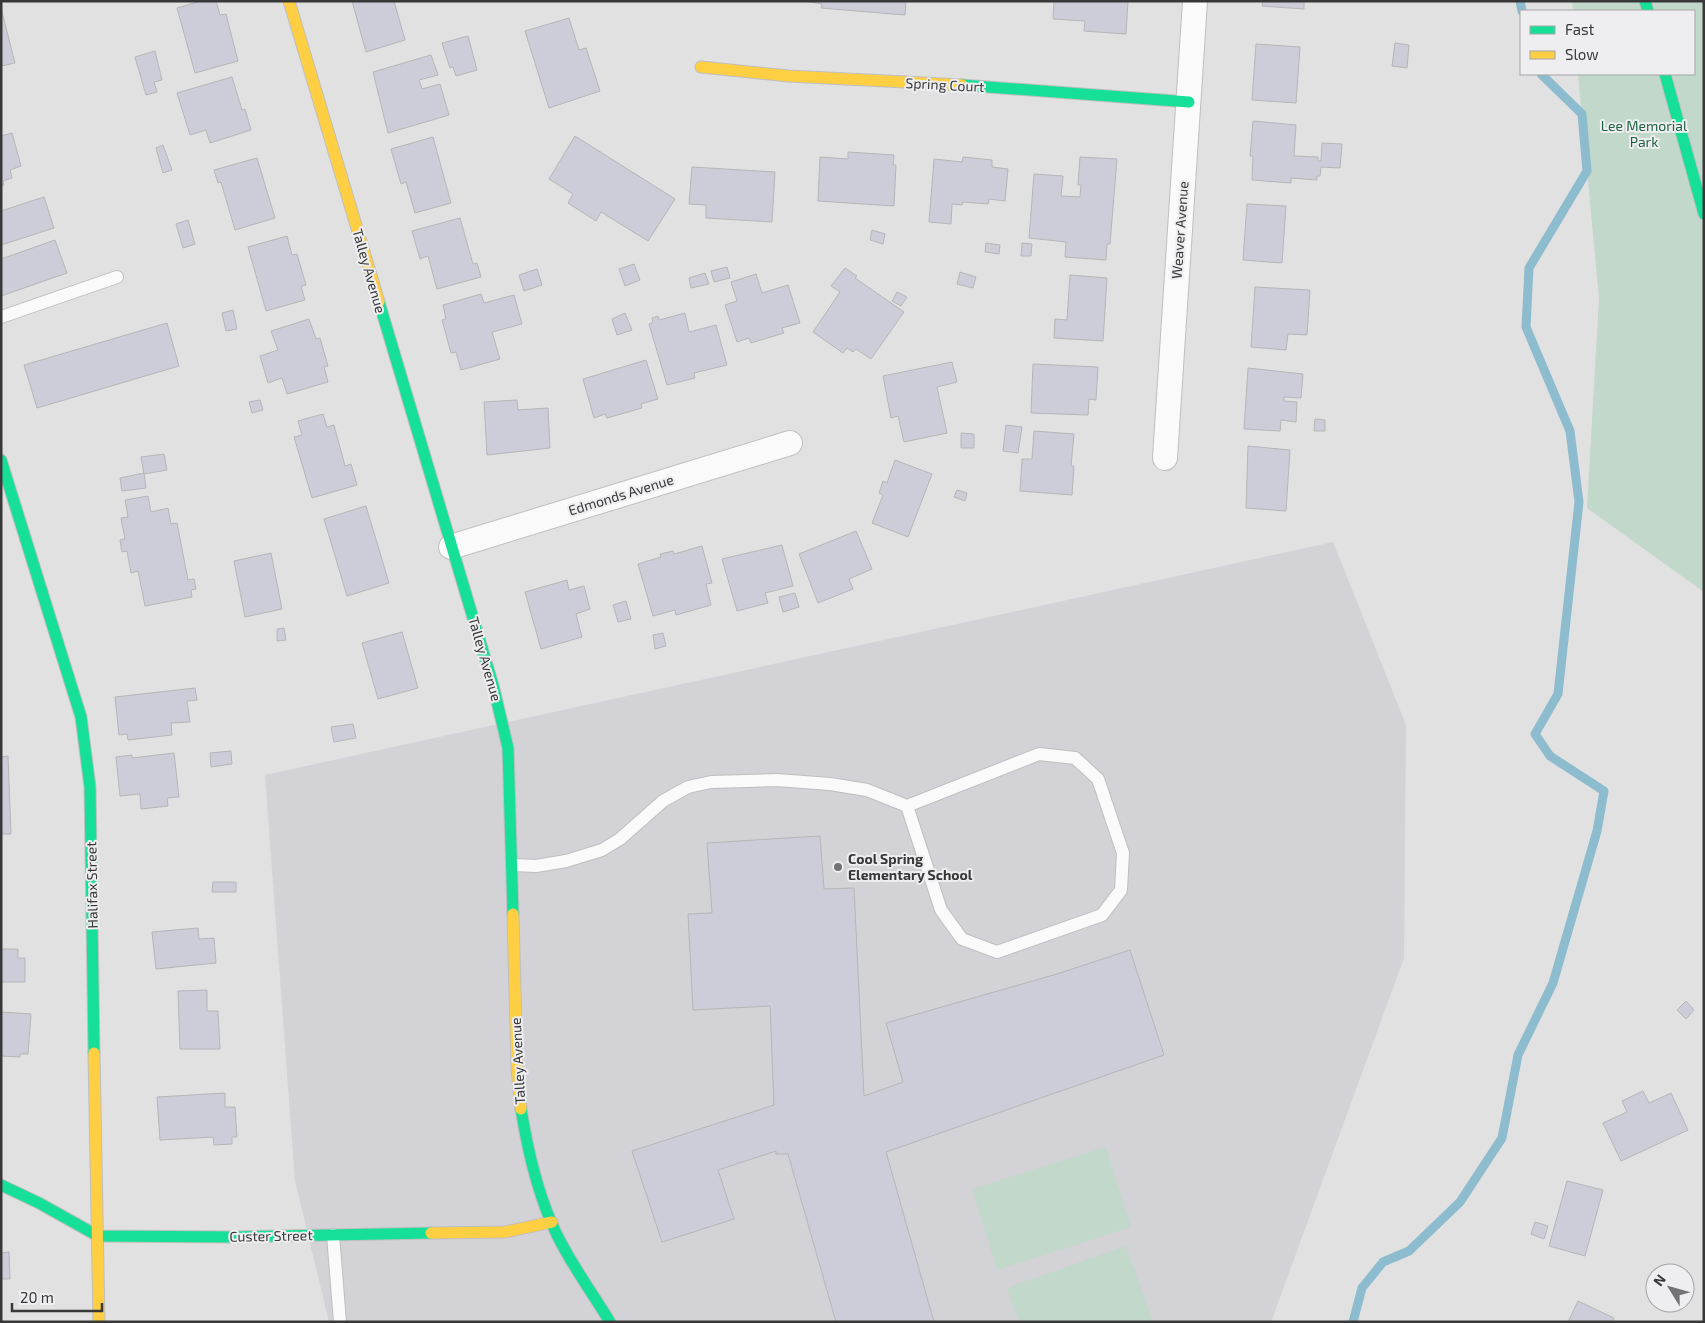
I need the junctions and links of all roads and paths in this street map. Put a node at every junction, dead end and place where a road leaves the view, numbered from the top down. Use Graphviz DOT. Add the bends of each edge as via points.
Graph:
graph roads {
  1 [pos="289,1"];
  2 [pos="1195,1"];
  3 [pos="701,67"];
  4 [pos="1665,75"];
  5 [pos="1188,102"];
  6 [pos="1704,214"];
  7 [pos="117,276"];
  8 [pos="1,318"];
  9 [pos="790,443"];
  10 [pos="1165,458"];
  11 [pos="1,460"];
  12 [pos="451,547"];
  13 [pos="907,806"];
  14 [pos="513,866"];
  15 [pos="1,1185"];
  16 [pos="552,1222"];
  17 [pos="333,1235"];
  18 [pos="98,1236"];
  19 [pos="99,1322"];
  20 [pos="340,1322"];
  21 [pos="610,1322"];
  1 -- 12 [label="main road, Talley Avenue"];
  2 -- 5 [label="street, Weaver Avenue"];
  3 -- 5 [label="main road, Spring Court" via="789,76 1014,88"];
  4 -- 6 [label="main road"];
  5 -- 10 [label="street, Weaver Avenue"];
  7 -- 8 [label="lane"];
  9 -- 12 [label="street, Edmonds Avenue"];
  11 -- 18 [label="main road, Halifax Street" via="30,562 81,717 90,787"];
  12 -- 14 [label="main road, Talley Avenue" via="493,684 508,748"];
  13 -- 13 [label="lane" via="941,910 962,939 997,952 1102,915 1121,890 1123,853 1098,779 1075,758 1040,754"];
  13 -- 14 [label="lane" via="867,790 830,784 777,780 711,782 688,788 663,801 620,839 602,850 566,862"];
  14 -- 16 [label="main road, Talley Avenue" via="516,1068 520,1111 531,1165"];
  15 -- 18 [label="main road, Custer Street"];
  16 -- 17 [label="main road, Custer Street" via="505,1232"];
  16 -- 21 [label="main road, Talley Avenue" via="563,1246"];
  17 -- 18 [label="main road, Custer Street"];
  17 -- 20 [label="lane"];
  18 -- 19 [label="main road, Halifax Street"];
}
